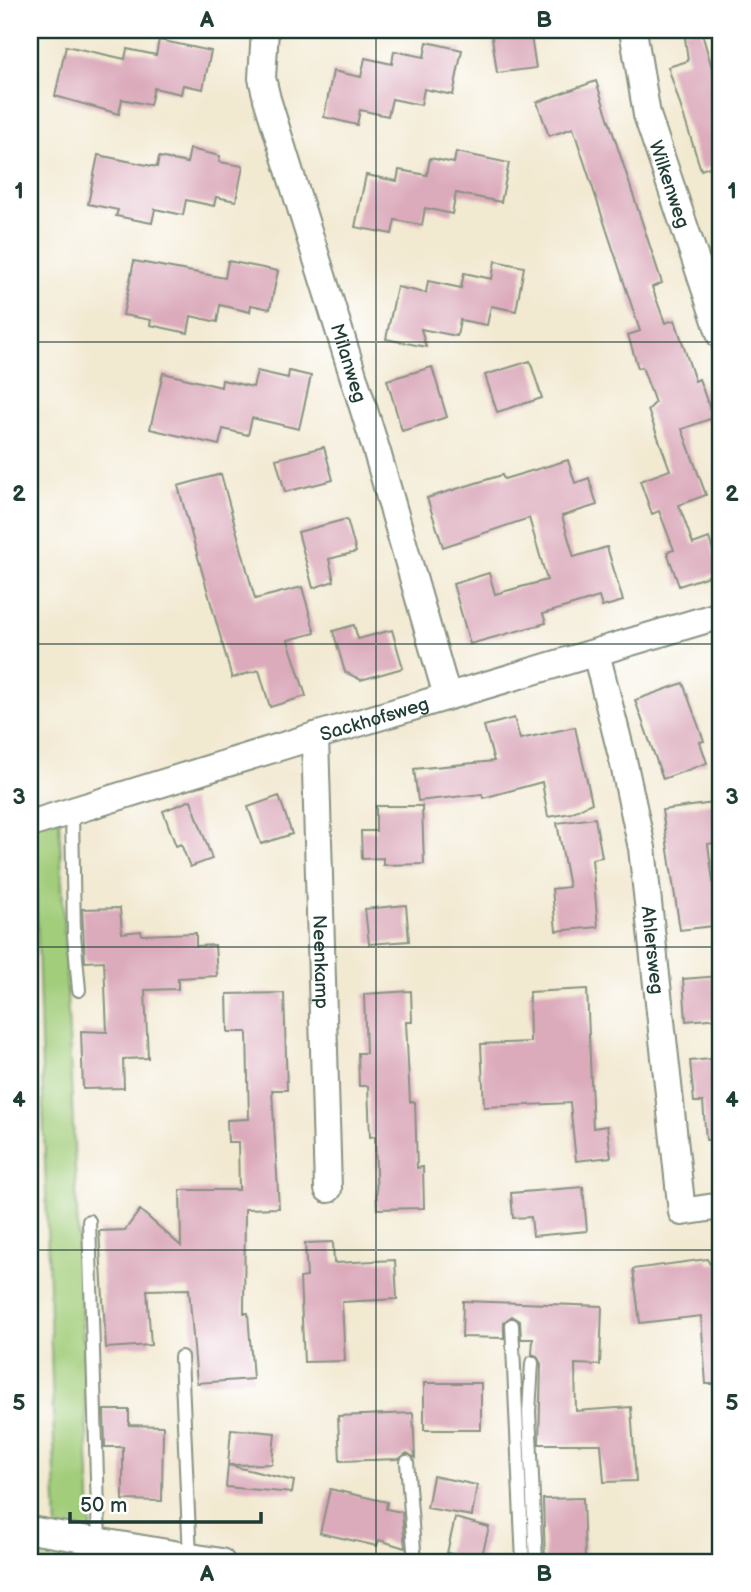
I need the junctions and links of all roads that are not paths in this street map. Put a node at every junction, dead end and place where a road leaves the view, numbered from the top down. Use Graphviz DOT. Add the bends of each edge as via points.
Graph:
graph roads {
  1 [pos="265,30"];
  2 [pos="634,30"];
  3 [pos="721,336"];
  4 [pos="721,615"];
  5 [pos="596,653"];
  6 [pos="447,696"];
  7 [pos="315,736"];
  8 [pos="72,811"];
  9 [pos="30,824"];
  10 [pos="79,990"];
  11 [pos="328,1189"];
  12 [pos="721,1206"];
  13 [pos="89,1221"];
  14 [pos="512,1325"];
  15 [pos="181,1357"];
  16 [pos="532,1363"];
  17 [pos="407,1462"];
  18 [pos="30,1530"];
  19 [pos="95,1548"];
  20 [pos="190,1557"];
  21 [pos="221,1562"];
  22 [pos="415,1562"];
  23 [pos="523,1562"];
  24 [pos="536,1562"];
  1 -- 6 [label="street, Milanweg" via="262,78 267,99"];
  2 -- 3 [label="street, Wilkenweg" via="647,115"];
  4 -- 5 [label="street, Sackhofsweg"];
  5 -- 6 [label="street, Sackhofsweg"];
  5 -- 12 [label="street, Ahlersweg" via="642,848 682,1212"];
  6 -- 7 [label="street, Sackhofsweg"];
  7 -- 8 [label="street, Sackhofsweg"];
  7 -- 11 [label="street, Neenkamp"];
  8 -- 9 [label="street, Sackhofsweg"];
  8 -- 10 [label="lane"];
  13 -- 19 [label="lane"];
  14 -- 23 [label="lane"];
  15 -- 20 [label="lane"];
  16 -- 24 [label="lane" via="529,1412"];
  17 -- 22 [label="lane"];
  18 -- 19 [label="street"];
  19 -- 20 [label="street"];
  20 -- 21 [label="street"];
}
